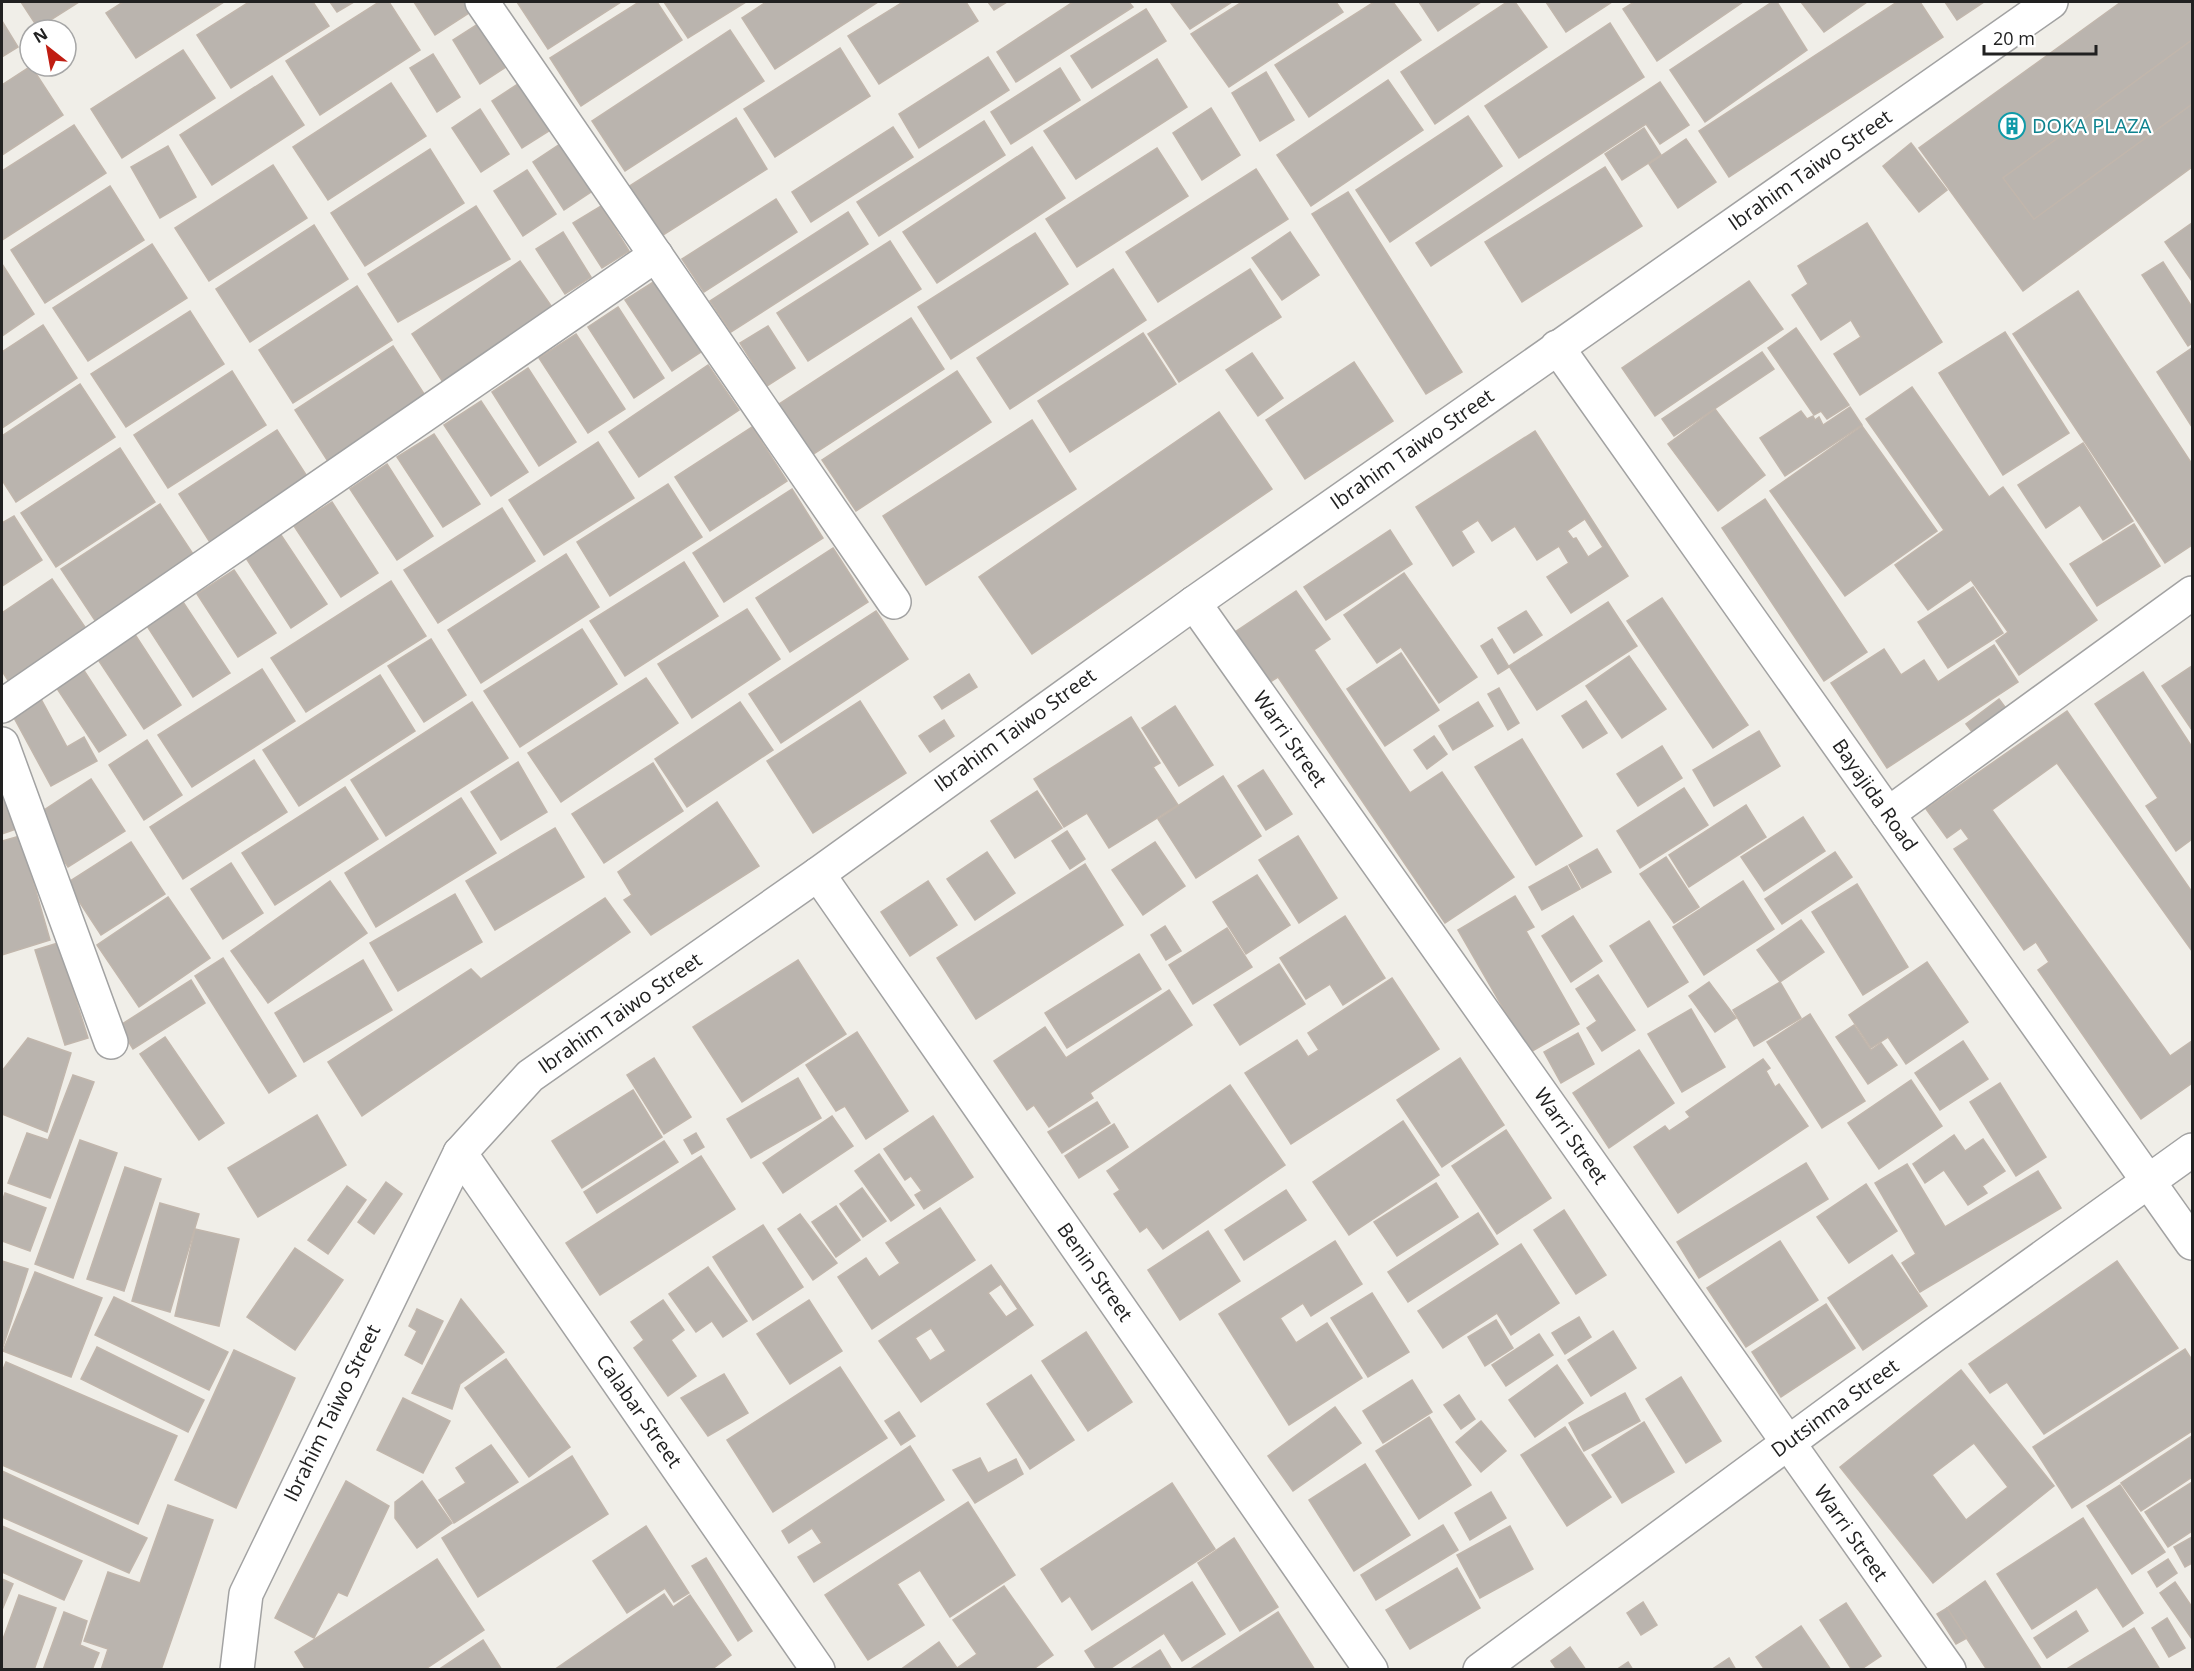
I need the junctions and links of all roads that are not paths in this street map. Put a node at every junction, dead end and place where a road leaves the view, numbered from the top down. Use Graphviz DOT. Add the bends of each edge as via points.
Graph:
graph roads {
  1 [pos="482,2"];
  2 [pos="2051,2"];
  3 [pos="656,255"];
  4 [pos="1557,347"];
  5 [pos="2193,593"];
  6 [pos="894,603"];
  7 [pos="1194,603"];
  8 [pos="2,705"];
  9 [pos="2,744"];
  10 [pos="1888,814"];
  11 [pos="818,874"];
  12 [pos="111,1042"];
  13 [pos="2193,1150"];
  14 [pos="460,1153"];
  15 [pos="2149,1180"];
  16 [pos="2193,1243"];
  17 [pos="1787,1443"];
  18 [pos="237,1670"];
  19 [pos="818,1670"];
  20 [pos="1371,1670"];
  21 [pos="1480,1670"];
  22 [pos="1949,1670"];
  1 -- 3 [label="street"];
  2 -- 4 [label="street, Ibrahim Taiwo Street"];
  3 -- 6 [label="street"];
  3 -- 8 [label="street"];
  4 -- 7 [label="street, Ibrahim Taiwo Street"];
  4 -- 10 [label="street, Bayajida Road"];
  5 -- 10 [label="street"];
  7 -- 11 [label="street, Ibrahim Taiwo Street"];
  7 -- 17 [label="street, Warri Street"];
  9 -- 12 [label="street"];
  10 -- 15 [label="street, Bayajida Road"];
  11 -- 14 [label="street, Ibrahim Taiwo Street" via="530,1076"];
  11 -- 20 [label="street, Benin Street"];
  13 -- 15 [label="street, Dutsinma Street"];
  14 -- 18 [label="street, Ibrahim Taiwo Street" via="246,1594"];
  14 -- 19 [label="street, Calabar Street"];
  15 -- 16 [label="street, Bayajida Road"];
  15 -- 17 [label="street, Dutsinma Street"];
  17 -- 21 [label="street, Dutsinma Street"];
  17 -- 22 [label="street, Warri Street"];
}
